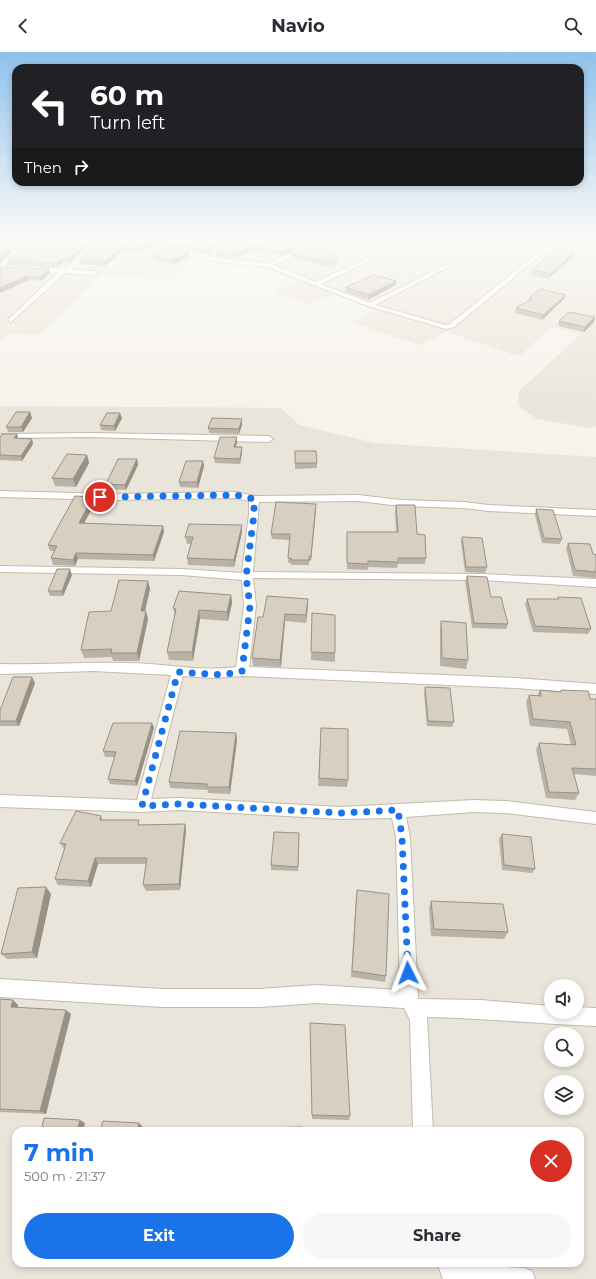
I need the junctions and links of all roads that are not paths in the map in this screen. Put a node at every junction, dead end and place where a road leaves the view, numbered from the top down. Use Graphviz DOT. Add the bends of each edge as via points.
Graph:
graph roads {
  1 [pos="34,297"];
  2 [pos="350,297"];
  3 [pos="385,297"];
  4 [pos="487,297"];
  5 [pos="370,305"];
  6 [pos="11,320"];
  7 [pos="0,436"];
  8 [pos="269,439"];
  9 [pos="0,494"];
  10 [pos="254,499"];
  11 [pos="596,513"];
  12 [pos="0,569"];
  13 [pos="247,576"];
  14 [pos="596,583"];
  15 [pos="0,670"];
  16 [pos="242,671"];
  17 [pos="178,672"];
  18 [pos="596,689"];
  19 [pos="0,801"];
  20 [pos="142,806"];
  21 [pos="398,810"];
  22 [pos="596,818"];
  23 [pos="0,988"];
  24 [pos="412,1004"];
  25 [pos="596,1017"];
  26 [pos="423,1127"];
  27 [pos="449,1274"];
  28 [pos="524,1279"];
  1 -- 6 [label="street"];
  2 -- 5 [label="street"];
  3 -- 5 [label="street"];
  4 -- 5 [label="street" via="451,327 442,327"];
  7 -- 8 [label="street"];
  9 -- 10 [label="street" via="113,497 236,495"];
  10 -- 11 [label="street" via="359,498 400,503"];
  10 -- 13 [label="street"];
  12 -- 13 [label="street" via="182,572"];
  13 -- 14 [label="street" via="482,577"];
  13 -- 16 [label="street" via="250,606"];
  15 -- 17 [label="street" via="88,666 155,668"];
  16 -- 17 [label="street" via="223,675"];
  16 -- 18 [label="street"];
  17 -- 20 [label="street"];
  19 -- 20 [label="street"];
  20 -- 21 [label="street" via="179,804 341,813"];
  21 -- 22 [label="street" via="498,806"];
  21 -- 24 [label="street" via="402,837"];
  23 -- 24 [label="street" via="162,998 260,998 316,994 381,997"];
  24 -- 25 [label="street"];
  24 -- 26 [label="street" via="419,1019"];
  27 -- 28 [label="street"];
}
